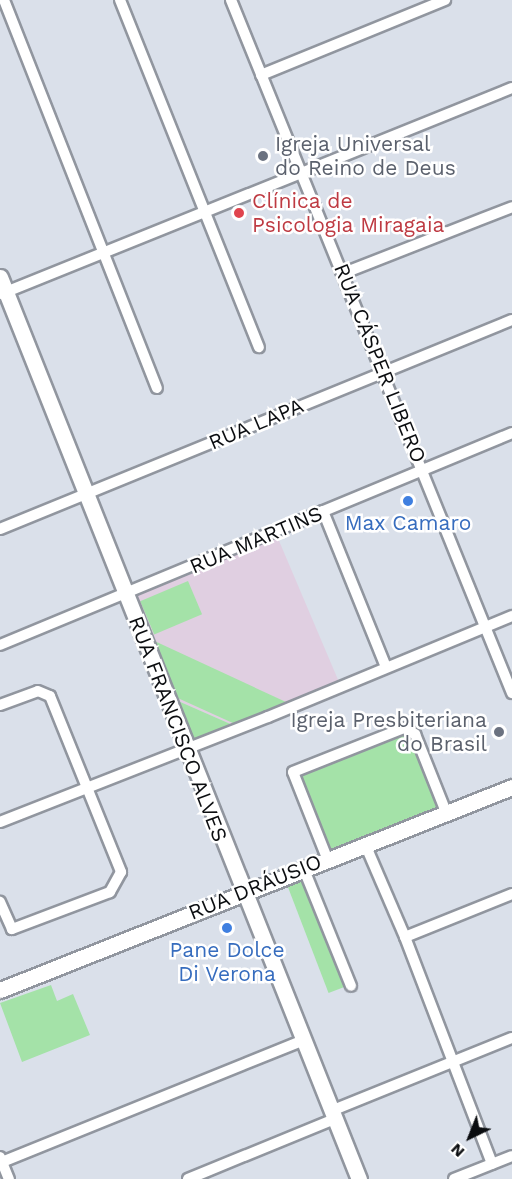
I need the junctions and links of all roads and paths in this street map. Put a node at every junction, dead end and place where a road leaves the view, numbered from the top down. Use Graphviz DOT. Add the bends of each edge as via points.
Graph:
graph roads {
  1 [pos="4,0"];
  2 [pos="120,0"];
  3 [pos="231,0"];
  4 [pos="445,0"];
  5 [pos="261,75"];
  6 [pos="512,88"];
  7 [pos="303,173"];
  8 [pos="512,207"];
  9 [pos="205,212"];
  10 [pos="106,253"];
  11 [pos="344,273"];
  12 [pos="0,277"];
  13 [pos="3,293"];
  14 [pos="512,320"];
  15 [pos="259,347"];
  16 [pos="382,371"];
  17 [pos="157,388"];
  18 [pos="512,433"];
  19 [pos="423,468"];
  20 [pos="87,495"];
  21 [pos="323,511"];
  22 [pos="0,529"];
  23 [pos="125,594"];
  24 [pos="512,616"];
  25 [pos="485,626"];
  26 [pos="0,645"];
  27 [pos="386,667"];
  28 [pos="512,693"];
  29 [pos="0,705"];
  30 [pos="187,749"];
  31 [pos="512,787"];
  32 [pos="87,789"];
  33 [pos="446,812"];
  34 [pos="0,822"];
  35 [pos="365,844"];
  36 [pos="327,858"];
  37 [pos="303,867"];
  38 [pos="242,892"];
  39 [pos="512,894"];
  40 [pos="0,902"];
  41 [pos="405,937"];
  42 [pos="351,986"];
  43 [pos="0,990"];
  44 [pos="512,1038"];
  45 [pos="302,1041"];
  46 [pos="454,1061"];
  47 [pos="332,1115"];
  48 [pos="512,1156"];
  49 [pos="1,1159"];
  50 [pos="492,1164"];
  51 [pos="462,1178"];
  52 [pos="9,1179"];
  53 [pos="188,1179"];
  54 [pos="358,1179"];
  1 -- 10 [label="street"];
  2 -- 9 [label="street"];
  3 -- 5 [label="street, RUA CÁSPER LIBERO"];
  4 -- 5 [label="street"];
  5 -- 7 [label="street, RUA CÁSPER LIBERO"];
  6 -- 7 [label="street"];
  7 -- 9 [label="street"];
  7 -- 11 [label="street, RUA CÁSPER LIBERO"];
  8 -- 11 [label="street"];
  9 -- 10 [label="street"];
  9 -- 15 [label="street"];
  10 -- 13 [label="street"];
  10 -- 17 [label="street"];
  11 -- 16 [label="street, RUA CÁSPER LIBERO"];
  12 -- 13 [label="street, RUA FRANCISCO ALVES"];
  13 -- 20 [label="street, RUA FRANCISCO ALVES"];
  14 -- 16 [label="street, RUA LAPA"];
  16 -- 19 [label="street, RUA CÁSPER LIBERO"];
  16 -- 20 [label="street, RUA LAPA"];
  18 -- 19 [label="street, RUA MARTINS"];
  19 -- 21 [label="street, RUA MARTINS"];
  19 -- 25 [label="street, RUA CÁSPER LIBERO"];
  20 -- 22 [label="street, RUA LAPA"];
  20 -- 23 [label="street, RUA FRANCISCO ALVES"];
  21 -- 23 [label="street, RUA MARTINS"];
  21 -- 27 [label="street"];
  23 -- 26 [label="street, RUA MARTINS"];
  23 -- 30 [label="street, RUA FRANCISCO ALVES"];
  24 -- 25 [label="street"];
  25 -- 27 [label="street"];
  25 -- 28 [label="street, RUA CÁSPER LIBERO"];
  27 -- 30 [label="street"];
  29 -- 32 [label="street" via="38,691 50,696"];
  30 -- 32 [label="street"];
  30 -- 38 [label="street, RUA FRANCISCO ALVES"];
  31 -- 33 [label="street, RUA DRÁUSIO"];
  32 -- 34 [label="street"];
  32 -- 40 [label="street" via="121,872 116,886 110,892 12,929"];
  33 -- 35 [label="street, RUA DRÁUSIO"];
  33 -- 36 [label="street" via="415,734 404,728 293,772"];
  35 -- 36 [label="street, RUA DRÁUSIO"];
  35 -- 41 [label="street"];
  36 -- 37 [label="street, RUA DRÁUSIO"];
  37 -- 38 [label="street, RUA DRÁUSIO"];
  37 -- 42 [label="street"];
  38 -- 43 [label="street, RUA DRÁUSIO"];
  38 -- 45 [label="street, RUA FRANCISCO ALVES"];
  39 -- 41 [label="street"];
  41 -- 46 [label="street"];
  44 -- 46 [label="street"];
  45 -- 47 [label="street, RUA FRANCISCO ALVES"];
  45 -- 49 [label="street"];
  46 -- 47 [label="street"];
  46 -- 50 [label="street"];
  47 -- 53 [label="street"];
  47 -- 54 [label="street, RUA FRANCISCO ALVES"];
  48 -- 50 [label="street"];
  49 -- 52 [label="street"];
  50 -- 51 [label="street"];
}
